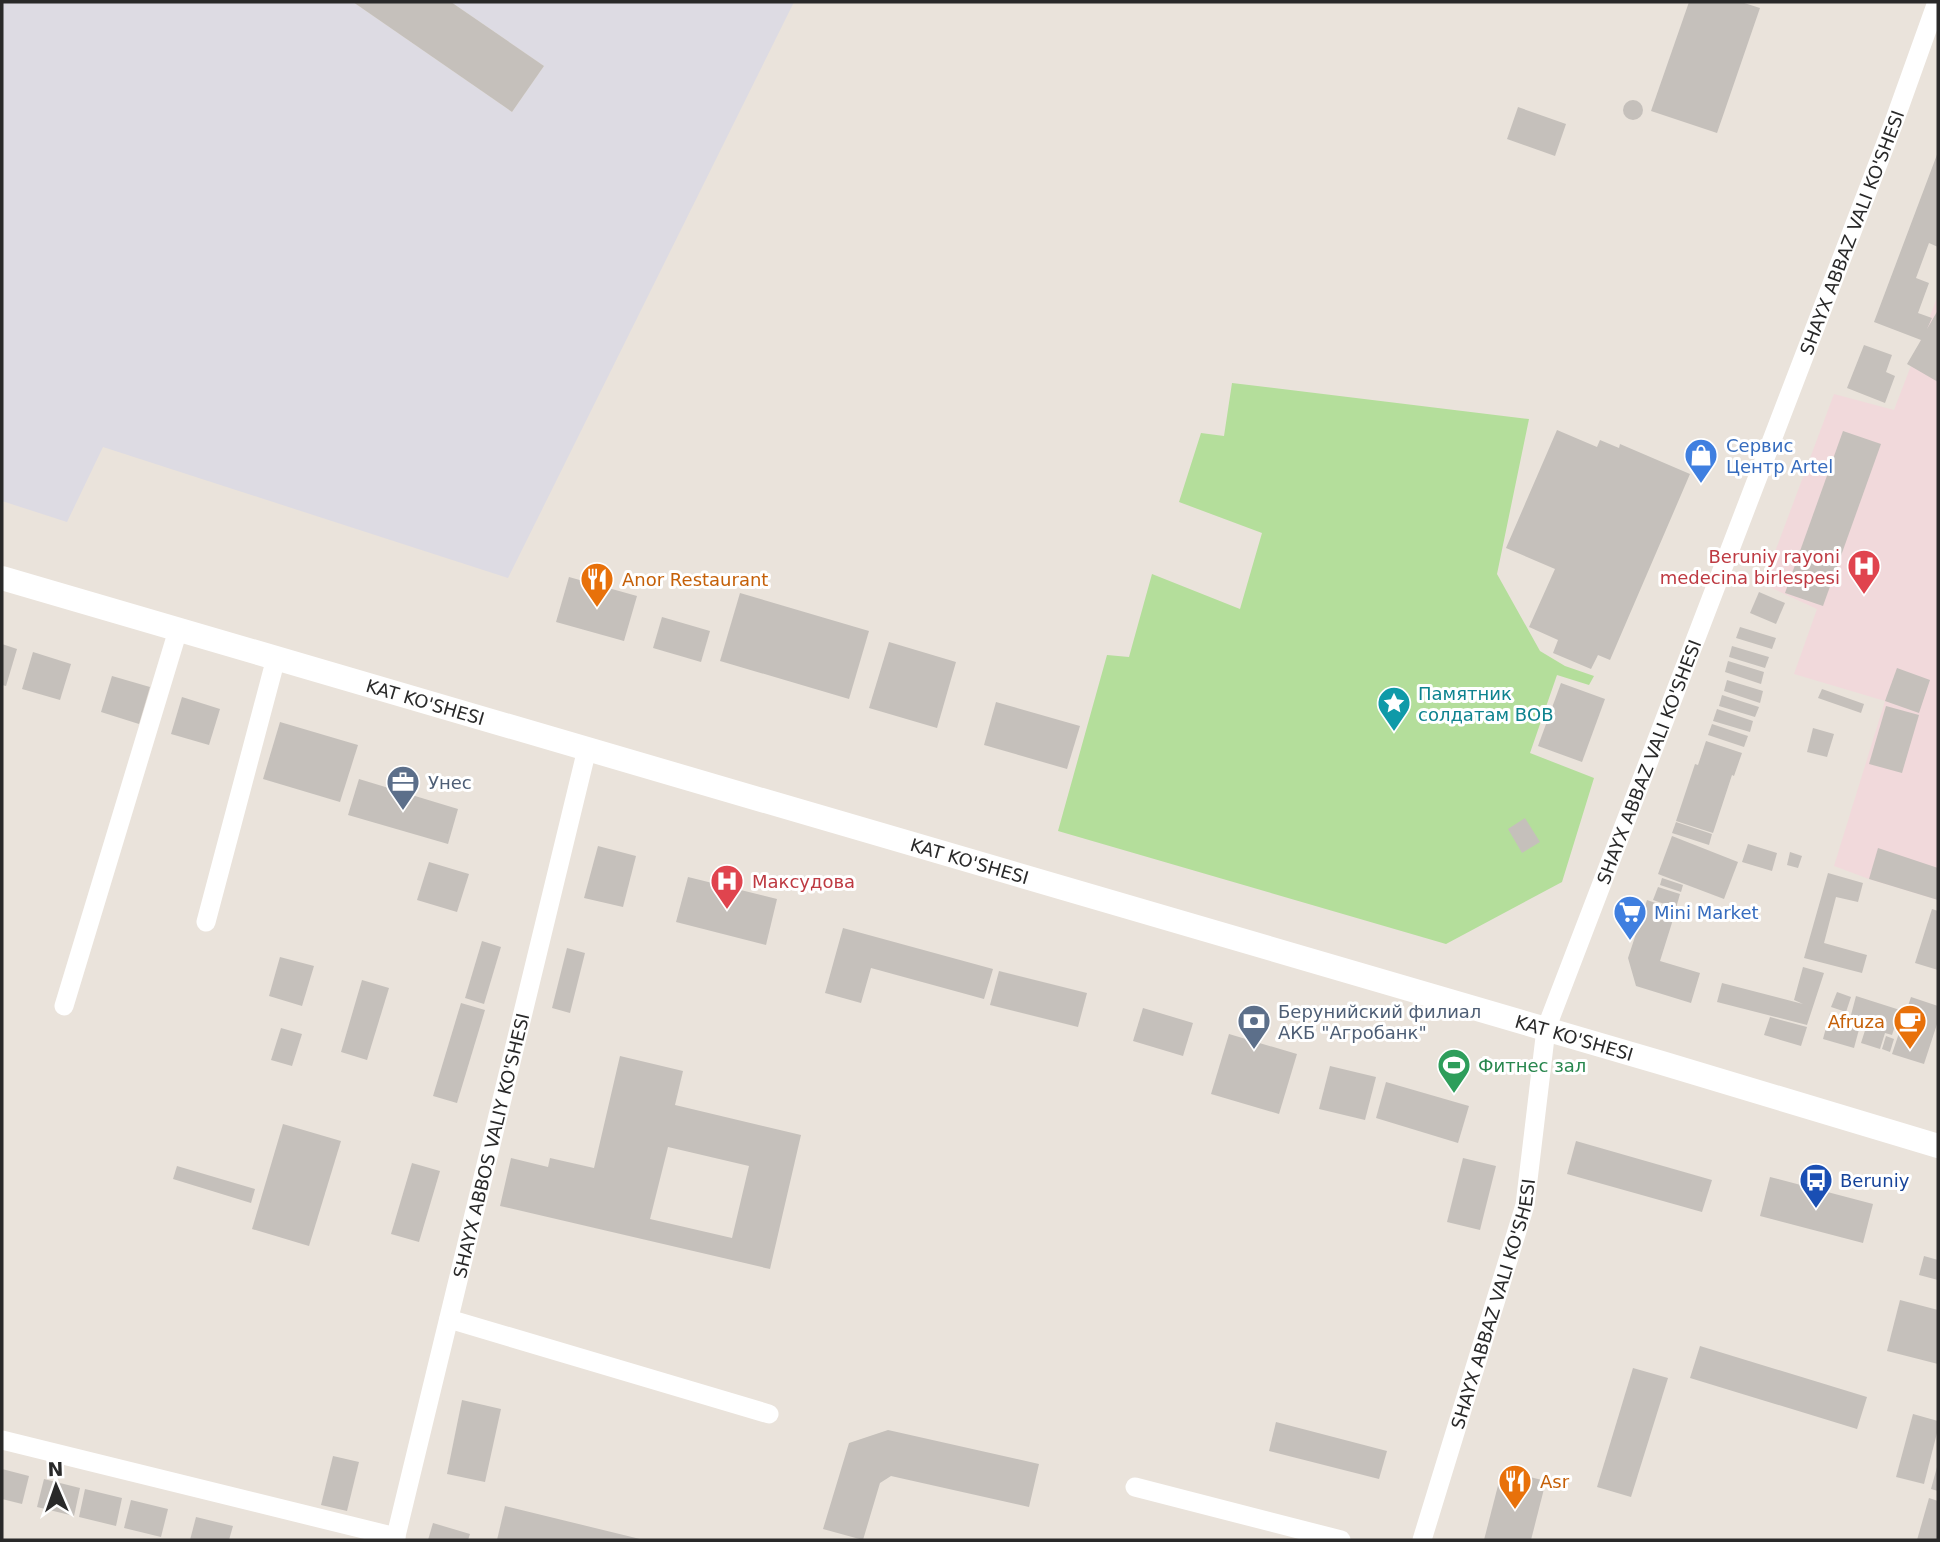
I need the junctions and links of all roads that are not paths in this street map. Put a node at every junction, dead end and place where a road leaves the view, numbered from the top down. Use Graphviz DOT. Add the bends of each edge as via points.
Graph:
graph roads {
  1 [pos="1937,2"];
  2 [pos="2,578"];
  3 [pos="178,630"];
  4 [pos="276,658"];
  5 [pos="587,749"];
  6 [pos="206,922"];
  7 [pos="64,1006"];
  8 [pos="1546,1029"];
  9 [pos="1938,1146"];
  10 [pos="449,1319"];
  11 [pos="769,1414"];
  12 [pos="2,1440"];
  13 [pos="1135,1487"];
  14 [pos="396,1539"];
  15 [pos="1341,1540"];
  16 [pos="1422,1540"];
  1 -- 8 [label="street, SHAYX ABBAZ VALI KO'SHESI"];
  2 -- 3 [label="street, KAT KO'SHESI"];
  3 -- 4 [label="street, KAT KO'SHESI"];
  3 -- 7 [label="street"];
  4 -- 5 [label="street, KAT KO'SHESI"];
  4 -- 6 [label="street"];
  5 -- 8 [label="street, KAT KO'SHESI"];
  5 -- 10 [label="street, SHAYX ABBOS VALIY KO'SHESI"];
  8 -- 9 [label="street, KAT KO'SHESI"];
  8 -- 16 [label="street, SHAYX ABBAZ VALI KO'SHESI" via="1525,1205"];
  10 -- 11 [label="street"];
  10 -- 14 [label="street, SHAYX ABBOS VALIY KO'SHESI"];
  12 -- 14 [label="street"];
  13 -- 15 [label="street"];
}
